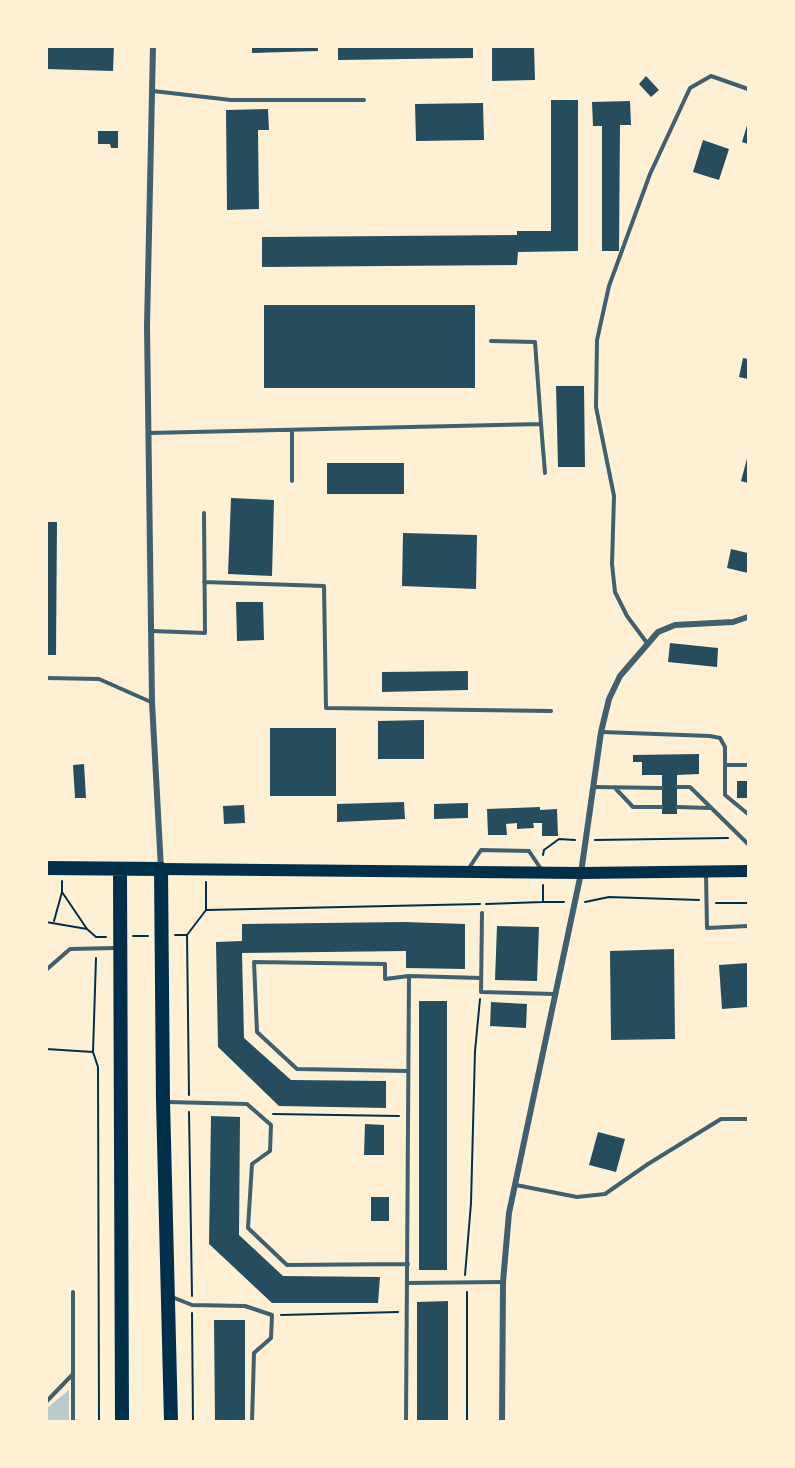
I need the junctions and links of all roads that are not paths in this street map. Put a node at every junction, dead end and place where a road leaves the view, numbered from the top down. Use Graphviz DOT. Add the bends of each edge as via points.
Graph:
graph roads {
  1 [pos="153,46"];
  2 [pos="748,89"];
  3 [pos="153,91"];
  4 [pos="364,100"];
  5 [pos="490,341"];
  6 [pos="541,424"];
  7 [pos="292,430"];
  8 [pos="148,433"];
  9 [pos="545,473"];
  10 [pos="292,481"];
  11 [pos="204,513"];
  12 [pos="204,582"];
  13 [pos="748,616"];
  14 [pos="151,631"];
  15 [pos="647,643"];
  16 [pos="46,678"];
  17 [pos="152,702"];
  18 [pos="551,711"];
  19 [pos="601,732"];
  20 [pos="725,765"];
  21 [pos="748,765"];
  22 [pos="593,787"];
  23 [pos="677,787"];
  24 [pos="615,788"];
  25 [pos="662,788"];
  26 [pos="662,807"];
  27 [pos="677,807"];
  28 [pos="711,808"];
  29 [pos="748,814"];
  30 [pos="748,844"];
  31 [pos="46,868"];
  32 [pos="120,869"];
  33 [pos="161,869"];
  34 [pos="706,871"];
  35 [pos="748,871"];
  36 [pos="467,872"];
  37 [pos="543,873"];
  38 [pos="581,873"];
  39 [pos="482,913"];
  40 [pos="748,926"];
  41 [pos="120,948"];
  42 [pos="46,970"];
  43 [pos="409,976"];
  44 [pos="481,978"];
  45 [pos="556,994"];
  46 [pos="408,1071"];
  47 [pos="163,1101"];
  48 [pos="748,1119"];
  49 [pos="515,1185"];
  50 [pos="408,1264"];
  51 [pos="503,1282"];
  52 [pos="407,1283"];
  53 [pos="73,1292"];
  54 [pos="167,1294"];
  55 [pos="74,1373"];
  56 [pos="46,1402"];
  57 [pos="73,1422"];
  58 [pos="122,1422"];
  59 [pos="171,1422"];
  60 [pos="252,1422"];
  61 [pos="406,1422"];
  62 [pos="502,1422"];
  1 -- 3 [label="street"];
  2 -- 15 [label="lane" via="711,76 690,88 650,174 609,286 597,340 596,406 614,496 615,592"];
  3 -- 4 [label="lane" via="231,100"];
  3 -- 8 [label="street"];
  5 -- 6 [label="lane" via="535,342"];
  6 -- 7 [label="lane"];
  6 -- 9 [label="lane"];
  7 -- 8 [label="lane"];
  7 -- 10 [label="lane"];
  8 -- 14 [label="street"];
  11 -- 12 [label="lane"];
  12 -- 14 [label="lane" via="204,633"];
  12 -- 18 [label="lane" via="324,586 326,708"];
  13 -- 15 [label="street" via="734,622 675,625 658,632"];
  14 -- 17 [label="street"];
  15 -- 19 [label="street" via="620,676 609,699"];
  16 -- 17 [label="lane" via="99,679"];
  17 -- 33 [label="street"];
  19 -- 20 [label="lane" via="720,738 725,747"];
  19 -- 22 [label="street"];
  20 -- 21 [label="lane"];
  20 -- 29 [label="lane" via="724,795"];
  22 -- 24 [label="lane"];
  22 -- 38 [label="street"];
  23 -- 28 [label="lane" via="690,787"];
  24 -- 25 [label="lane"];
  24 -- 26 [label="lane" via="633,807"];
  27 -- 28 [label="lane"];
  28 -- 30 [label="lane"];
  31 -- 32 [label="highway"];
  32 -- 33 [label="highway"];
  32 -- 41 [label="highway"];
  33 -- 36 [label="main road"];
  33 -- 47 [label="highway"];
  34 -- 35 [label="main road"];
  34 -- 38 [label="main road"];
  34 -- 40 [label="lane" via="707,928"];
  36 -- 37 [label="main road"];
  36 -- 37 [label="lane" via="482,850 529,851"];
  37 -- 38 [label="main road"];
  38 -- 45 [label="street"];
  39 -- 44 [label="lane"];
  41 -- 42 [label="lane" via="70,949"];
  41 -- 58 [label="highway"];
  43 -- 44 [label="lane"];
  43 -- 46 [label="lane"];
  43 -- 46 [label="lane" via="385,979 385,964 254,962 257,1032 297,1069"];
  44 -- 45 [label="lane" via="481,992"];
  45 -- 49 [label="street"];
  46 -- 50 [label="lane"];
  47 -- 50 [label="lane" via="247,1104 271,1125 270,1151 252,1164 248,1228 288,1265"];
  47 -- 54 [label="highway"];
  48 -- 49 [label="lane" via="721,1119 605,1194 577,1197"];
  49 -- 51 [label="street"];
  50 -- 52 [label="lane"];
  51 -- 52 [label="lane"];
  51 -- 62 [label="street"];
  52 -- 61 [label="lane"];
  53 -- 55 [label="lane"];
  54 -- 59 [label="highway"];
  54 -- 60 [label="lane" via="192,1305 245,1306 272,1315 271,1338 254,1353"];
  55 -- 56 [label="lane"];
  55 -- 57 [label="lane"];
}
